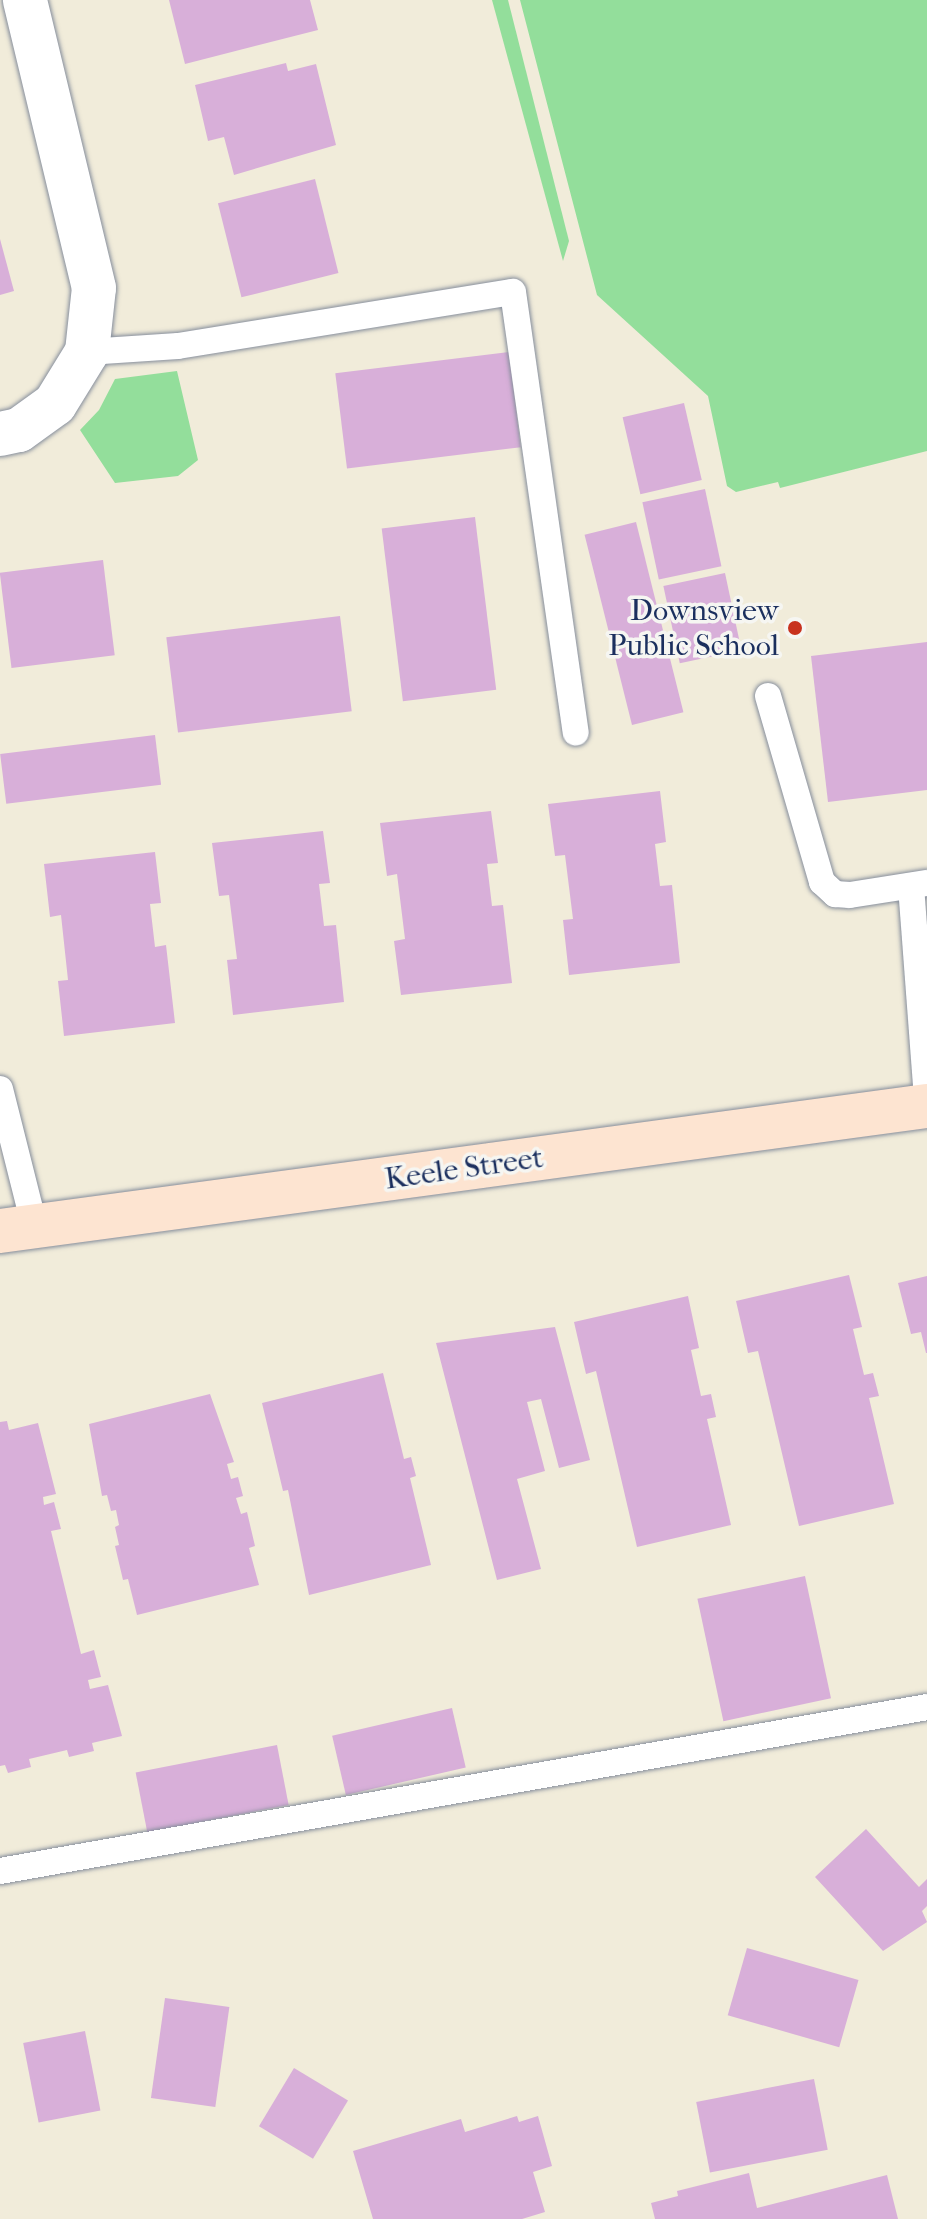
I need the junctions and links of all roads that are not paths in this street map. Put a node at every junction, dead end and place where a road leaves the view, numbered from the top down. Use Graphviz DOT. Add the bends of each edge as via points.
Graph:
graph roads {
  1 [pos="25,0"];
  2 [pos="87,352"];
  3 [pos="0,434"];
  4 [pos="768,696"];
  5 [pos="576,733"];
  6 [pos="919,884"];
  7 [pos="0,1089"];
  8 [pos="927,1100"];
  9 [pos="927,1106"];
  10 [pos="18,1230"];
  11 [pos="927,1707"];
  12 [pos="0,1871"];
  1 -- 2 [label="street" via="94,288"];
  2 -- 3 [label="street" via="55,404 19,430"];
  2 -- 5 [label="lane" via="178,346 513,292"];
  4 -- 6 [label="lane" via="822,882 835,894 850,895"];
  6 -- 8 [label="lane"];
  7 -- 10 [label="lane"];
  9 -- 10 [label="main road, Keele Street"];
  11 -- 12 [label="lane"];
}
